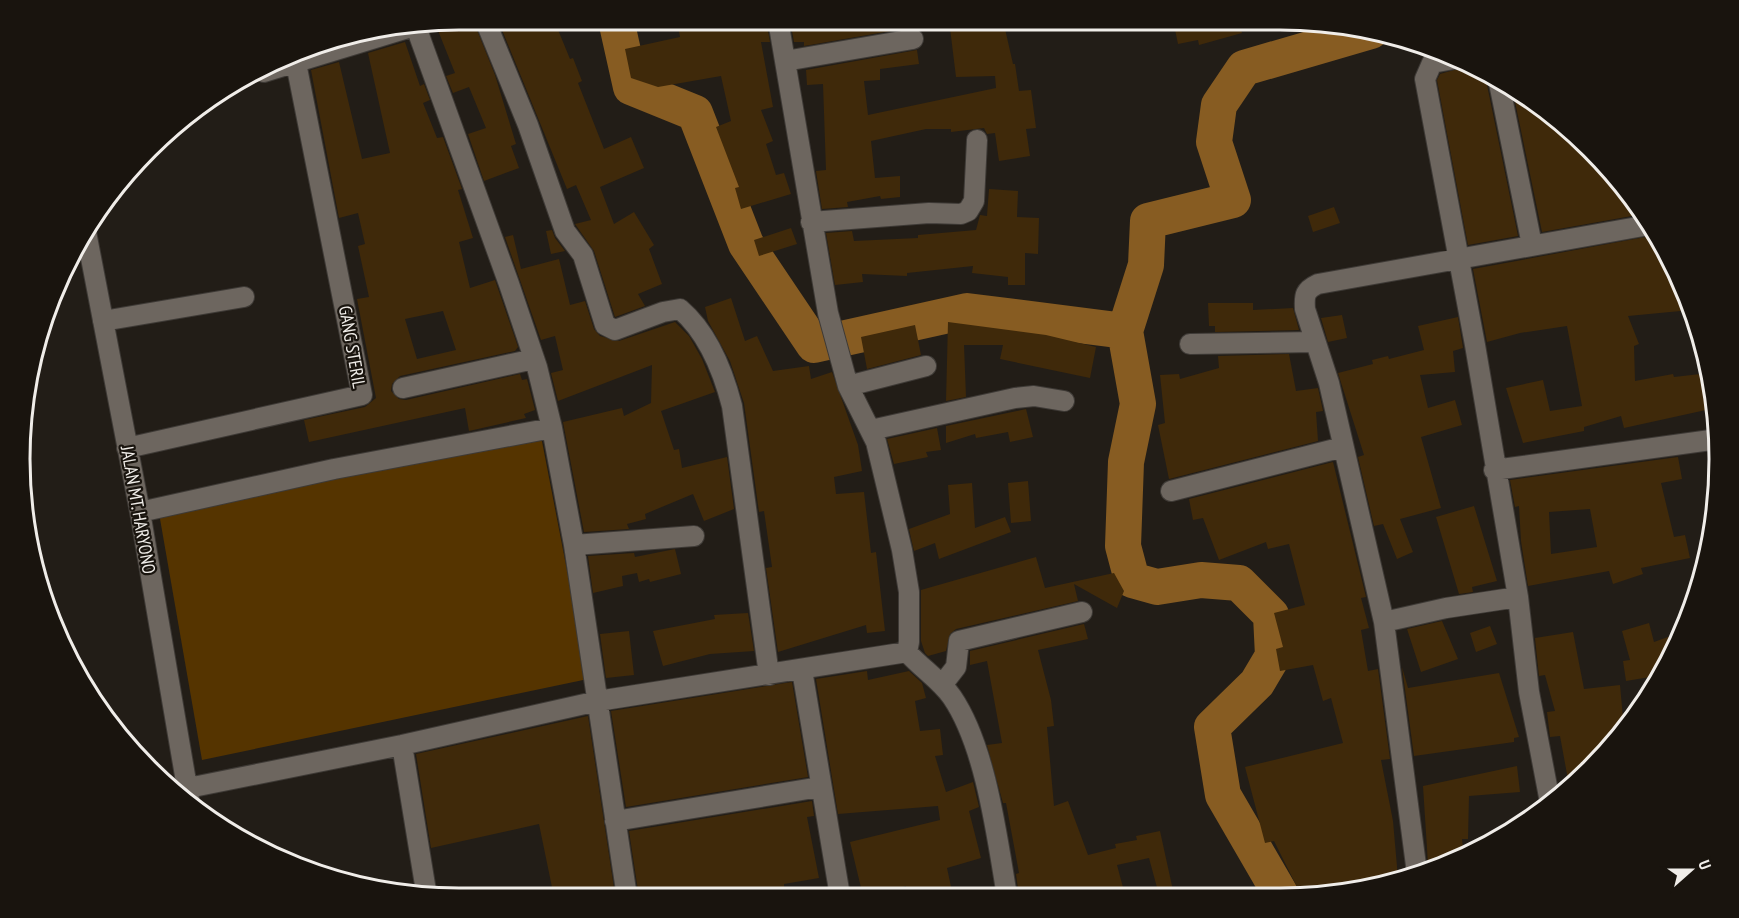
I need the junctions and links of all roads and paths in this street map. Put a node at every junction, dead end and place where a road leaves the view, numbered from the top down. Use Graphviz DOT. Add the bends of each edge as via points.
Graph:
graph roads {
  1 [pos="489,30"];
  2 [pos="780,30"];
  3 [pos="418,32"];
  4 [pos="377,38"];
  5 [pos="913,39"];
  6 [pos="785,61"];
  7 [pos="1440,62"];
  8 [pos="296,63"];
  9 [pos="293,64"];
  10 [pos="1501,91"];
  11 [pos="977,140"];
  12 [pos="811,222"];
  13 [pos="1640,226"];
  14 [pos="88,242"];
  15 [pos="1532,245"];
  16 [pos="1459,260"];
  17 [pos="244,297"];
  18 [pos="103,321"];
  19 [pos="1315,342"];
  20 [pos="1190,344"];
  21 [pos="534,359"];
  22 [pos="926,366"];
  23 [pos="847,383"];
  24 [pos="403,388"];
  25 [pos="1064,401"];
  26 [pos="552,428"];
  27 [pos="871,430"];
  28 [pos="1708,440"];
  29 [pos="1343,447"];
  30 [pos="127,448"];
  31 [pos="1494,470"];
  32 [pos="1171,491"];
  33 [pos="140,512"];
  34 [pos="694,536"];
  35 [pos="573,545"];
  36 [pos="1518,597"];
  37 [pos="1082,612"];
  38 [pos="1384,622"];
  39 [pos="907,652"];
  40 [pos="802,670"];
  41 [pos="769,675"];
  42 [pos="942,685"];
  43 [pos="598,701"];
  44 [pos="402,745"];
  45 [pos="820,788"];
  46 [pos="189,792"];
  47 [pos="1548,793"];
  48 [pos="191,794"];
  49 [pos="615,821"];
  50 [pos="1416,866"];
  51 [pos="425,886"];
  52 [pos="626,888"];
  53 [pos="839,888"];
  54 [pos="1006,888"];
  1 -- 41 [label="street" via="566,231 583,255 605,325 615,330 680,309 719,365 732,406"];
  2 -- 6 [label="street"];
  3 -- 21 [label="street"];
  4 -- 8 [label="street"];
  5 -- 6 [label="street"];
  6 -- 12 [label="street"];
  7 -- 16 [label="street" via="1432,63 1425,79"];
  8 -- 9 [label="street"];
  8 -- 30 [label="street, GANG STERIL" via="362,395"];
  10 -- 15 [label="street"];
  11 -- 12 [label="street" via="974,201 962,214"];
  12 -- 23 [label="street" via="828,312"];
  13 -- 15 [label="street"];
  14 -- 18 [label="street, JALAN MT. HARYONO"];
  15 -- 16 [label="street"];
  16 -- 19 [label="street" via="1307,289 1305,309"];
  16 -- 31 [label="street"];
  17 -- 18 [label="street"];
  18 -- 30 [label="street, JALAN MT. HARYONO"];
  19 -- 20 [label="street"];
  19 -- 29 [label="street"];
  21 -- 24 [label="street"];
  21 -- 26 [label="street"];
  22 -- 23 [label="street"];
  23 -- 27 [label="street"];
  25 -- 27 [label="street" via="1034,396 1015,398"];
  26 -- 33 [label="street" via="334,469"];
  26 -- 35 [label="street"];
  27 -- 39 [label="street" via="903,550 909,592"];
  28 -- 31 [label="street"];
  29 -- 32 [label="street"];
  29 -- 38 [label="street"];
  30 -- 33 [label="street, JALAN MT. HARYONO"];
  31 -- 36 [label="street"];
  33 -- 46 [label="street, JALAN MT. HARYONO"];
  34 -- 35 [label="street"];
  35 -- 43 [label="street"];
  36 -- 38 [label="street"];
  36 -- 47 [label="street" via="1529,692"];
  37 -- 42 [label="street" via="959,641 956,668"];
  38 -- 50 [label="street"];
  39 -- 40 [label="street"];
  39 -- 42 [label="street"];
  40 -- 41 [label="street"];
  40 -- 45 [label="street"];
  41 -- 43 [label="street"];
  42 -- 54 [label="street" via="973,739"];
  43 -- 44 [label="street"];
  43 -- 49 [label="street"];
  44 -- 48 [label="street"];
  44 -- 51 [label="street"];
  45 -- 49 [label="street"];
  45 -- 53 [label="street"];
  49 -- 52 [label="street"];
}
